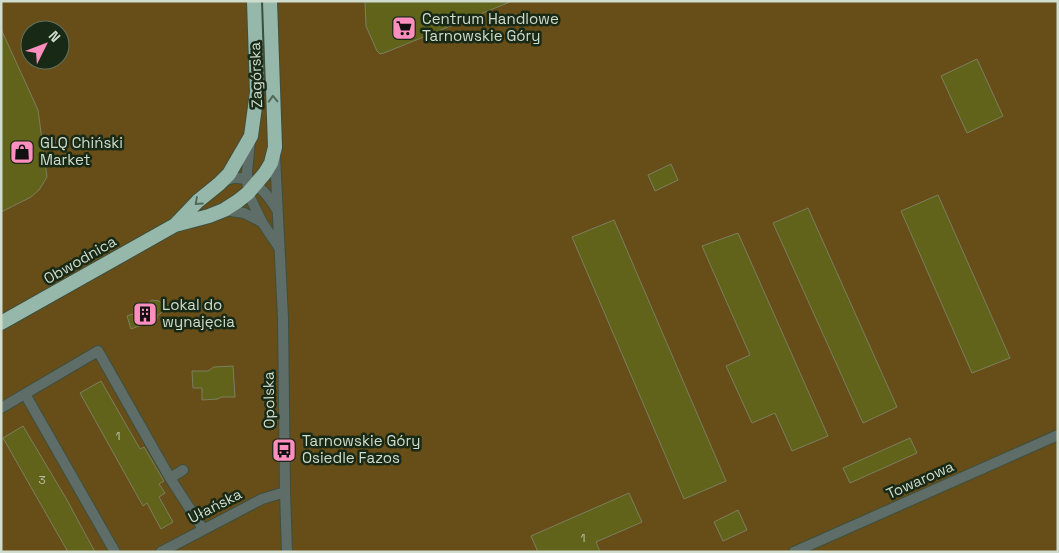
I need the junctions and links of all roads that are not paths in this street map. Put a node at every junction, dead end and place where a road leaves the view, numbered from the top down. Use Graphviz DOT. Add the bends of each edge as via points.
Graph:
graph roads {
  1 [pos="254,1"];
  2 [pos="270,1"];
  3 [pos="251,136"];
  4 [pos="275,148"];
  5 [pos="223,181"];
  6 [pos="250,186"];
  7 [pos="224,210"];
  8 [pos="277,211"];
  9 [pos="262,222"];
  10 [pos="175,225"];
  11 [pos="279,249"];
  12 [pos="1,323"];
  13 [pos="25,394"];
  14 [pos="1,408"];
  15 [pos="1058,435"];
  16 [pos="183,470"];
  17 [pos="170,478"];
  18 [pos="285,492"];
  19 [pos="203,529"];
  20 [pos="115,552"];
  21 [pos="161,552"];
  22 [pos="287,552"];
  23 [pos="794,552"];
  1 -- 3 [label="highway, Zagórska" via="257,92"];
  4 -- 2 [label="highway, Zagórska, one-way"];
  3 -- 5 [label="highway, Obwodnica"];
  3 -- 6 [label="street, Opolska" via="246,172"];
  4 -- 6 [label="highway, Obwodnica" via="265,173"];
  4 -- 8 [label="street, Opolska"];
  5 -- 6 [label="street" via="236,178"];
  5 -- 10 [label="highway, Obwodnica, one-way"];
  6 -- 7 [label="highway, Obwodnica" via="238,201"];
  6 -- 8 [label="street" via="261,188"];
  6 -- 9 [label="street, Opolska"];
  7 -- 9 [label="street" via="244,213"];
  7 -- 10 [label="highway, Obwodnica"];
  8 -- 11 [label="street, Opolska"];
  9 -- 11 [label="street, Opolska"];
  10 -- 12 [label="highway, Obwodnica"];
  11 -- 18 [label="street, Opolska"];
  13 -- 14 [label="street"];
  13 -- 17 [label="street" via="98,351"];
  13 -- 20 [label="street"];
  15 -- 23 [label="street, Towarowa"];
  16 -- 17 [label="street"];
  17 -- 19 [label="street"];
  18 -- 19 [label="street, Ułańska" via="262,499"];
  18 -- 22 [label="street, Opolska"];
  19 -- 21 [label="street, Ułańska"];
}
